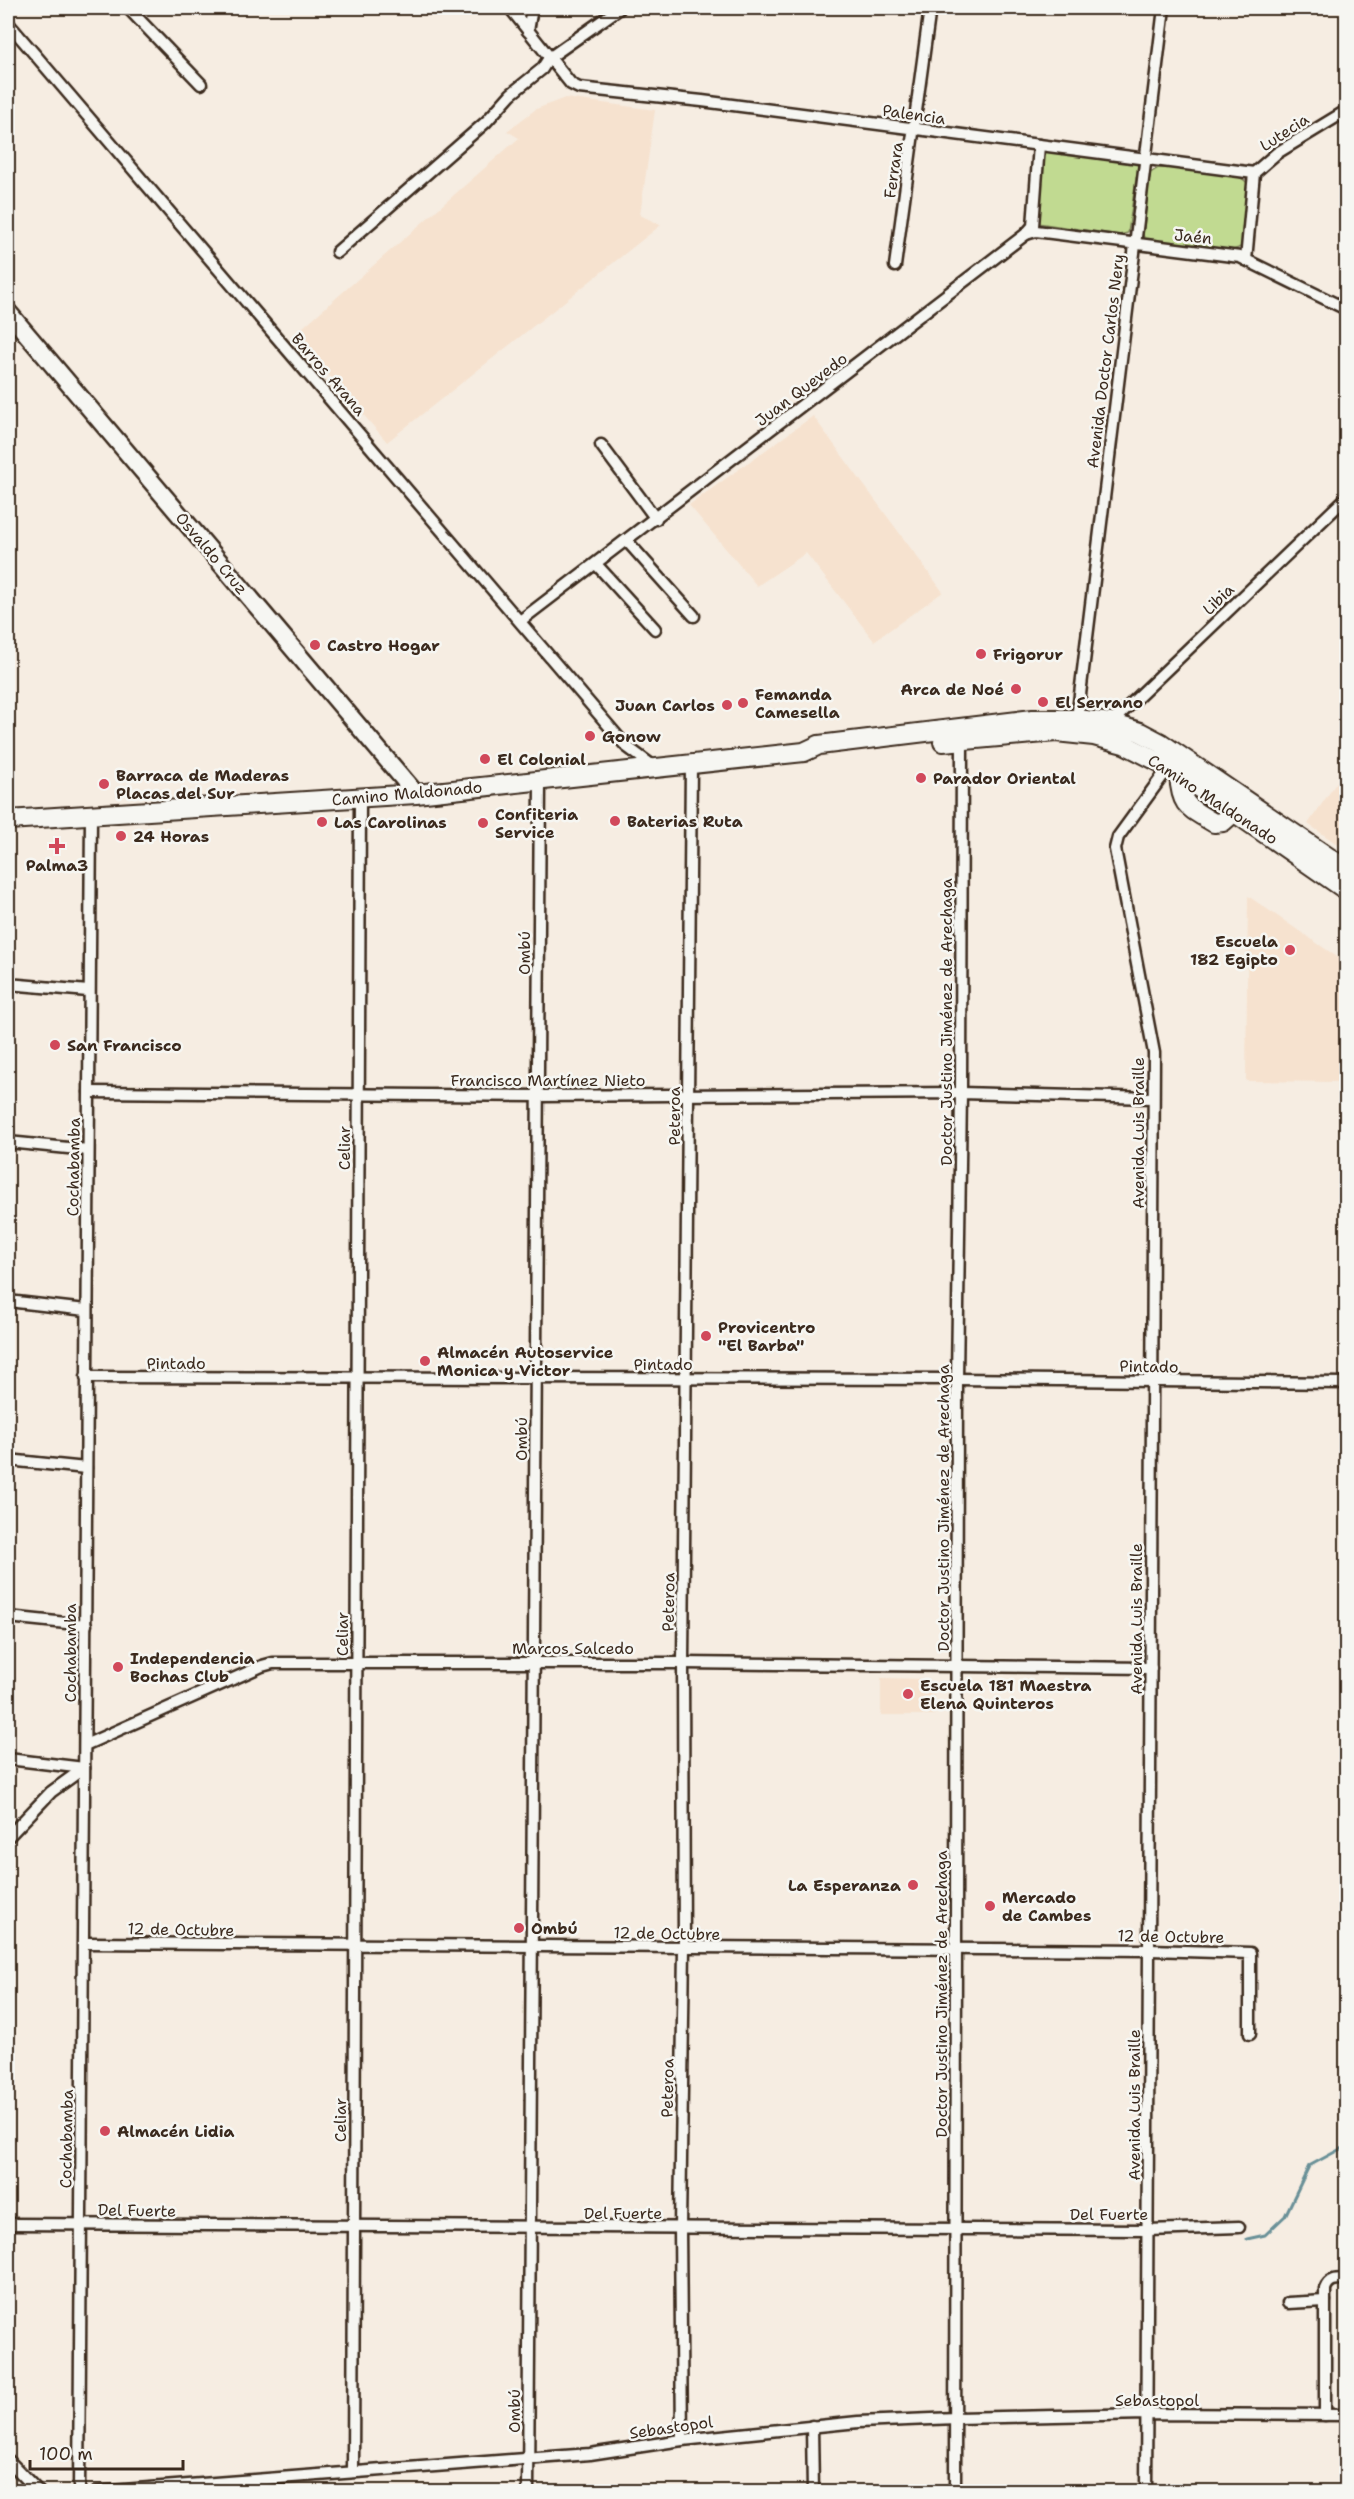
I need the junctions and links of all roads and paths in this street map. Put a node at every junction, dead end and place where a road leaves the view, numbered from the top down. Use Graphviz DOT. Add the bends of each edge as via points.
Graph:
graph roads {
  1 [pos="128,8"];
  2 [pos="510,8"];
  3 [pos="532,8"];
  4 [pos="620,8"];
  5 [pos="930,8"];
  6 [pos="1164,8"];
  7 [pos="8,23"];
  8 [pos="528,31"];
  9 [pos="549,58"];
  10 [pos="201,84"];
  11 [pos="1347,111"];
  12 [pos="914,129"];
  13 [pos="1039,146"];
  14 [pos="1145,159"];
  15 [pos="1254,172"];
  16 [pos="1026,234"];
  17 [pos="1134,244"];
  18 [pos="337,252"];
  19 [pos="1246,260"];
  20 [pos="895,266"];
  21 [pos="1347,309"];
  22 [pos="8,312"];
  23 [pos="601,445"];
  24 [pos="1347,498"];
  25 [pos="656,519"];
  26 [pos="627,541"];
  27 [pos="596,564"];
  28 [pos="694,616"];
  29 [pos="520,621"];
  30 [pos="655,629"];
  31 [pos="1077,718"];
  32 [pos="1111,723"];
  33 [pos="962,734"];
  34 [pos="626,746"];
  35 [pos="691,764"];
  36 [pos="657,769"];
  37 [pos="1174,771"];
  38 [pos="615,774"];
  39 [pos="540,782"];
  40 [pos="416,794"];
  41 [pos="360,797"];
  42 [pos="1241,806"];
  43 [pos="91,814"];
  44 [pos="8,820"];
  45 [pos="1347,869"];
  46 [pos="1347,890"];
  47 [pos="8,984"];
  48 [pos="88,991"];
  49 [pos="89,1092"];
  50 [pos="961,1093"];
  51 [pos="359,1095"];
  52 [pos="689,1095"];
  53 [pos="539,1096"];
  54 [pos="1152,1098"];
  55 [pos="8,1142"];
  56 [pos="88,1150"];
  57 [pos="8,1301"];
  58 [pos="86,1310"];
  59 [pos="86,1377"];
  60 [pos="358,1378"];
  61 [pos="537,1378"];
  62 [pos="687,1379"];
  63 [pos="957,1379"];
  64 [pos="1152,1382"];
  65 [pos="1347,1383"];
  66 [pos="8,1460"];
  67 [pos="86,1468"];
  68 [pos="8,1617"];
  69 [pos="86,1624"];
  70 [pos="357,1663"];
  71 [pos="534,1663"];
  72 [pos="682,1663"];
  73 [pos="958,1665"];
  74 [pos="1151,1668"];
  75 [pos="85,1745"];
  76 [pos="8,1759"];
  77 [pos="84,1768"];
  78 [pos="8,1837"];
  79 [pos="85,1943"];
  80 [pos="356,1945"];
  81 [pos="532,1946"];
  82 [pos="684,1948"];
  83 [pos="957,1949"];
  84 [pos="1150,1950"];
  85 [pos="1250,2034"];
  86 [pos="8,2224"];
  87 [pos="80,2224"];
  88 [pos="355,2227"];
  89 [pos="1239,2227"];
  90 [pos="530,2228"];
  91 [pos="680,2228"];
  92 [pos="954,2228"];
  93 [pos="1148,2230"];
  94 [pos="1347,2279"];
  95 [pos="1325,2301"];
  96 [pos="1288,2303"];
  97 [pos="1147,2414"];
  98 [pos="1325,2415"];
  99 [pos="1347,2415"];
  100 [pos="956,2418"];
  101 [pos="812,2426"];
  102 [pos="682,2440"];
  103 [pos="528,2457"];
  104 [pos="8,2460"];
  105 [pos="353,2470"];
  106 [pos="39,2492"];
  107 [pos="80,2492"];
  108 [pos="97,2492"];
  109 [pos="528,2492"];
  110 [pos="813,2492"];
  111 [pos="955,2492"];
  112 [pos="1146,2492"];
  1 -- 10 [label="street"];
  2 -- 8 [label="street"];
  3 -- 8 [label="street"];
  4 -- 9 [label="street"];
  5 -- 12 [label="street, Ferrara"];
  6 -- 14 [label="street, Avenida Doctor Carlos Nery"];
  7 -- 29 [label="street, Barros Arana"];
  8 -- 9 [label="street"];
  9 -- 12 [label="street, Palencia" via="579,88"];
  9 -- 18 [label="street" via="486,122"];
  11 -- 15 [label="street, Lutecia" via="1277,153"];
  12 -- 13 [label="street, Palencia"];
  12 -- 20 [label="street, Ferrara"];
  13 -- 14 [label="street, Palencia"];
  13 -- 16 [label="street" via="1033,226"];
  14 -- 15 [label="street, Palencia"];
  14 -- 17 [label="street, Avenida Doctor Carlos Nery"];
  15 -- 19 [label="street, Lutecia"];
  16 -- 17 [label="street, Jaén" via="1036,231"];
  16 -- 25 [label="street, Juan Quevedo"];
  17 -- 19 [label="street, Jaén"];
  17 -- 31 [label="street, Avenida Doctor Carlos Nery"];
  19 -- 21 [label="street, Jaén"];
  22 -- 40 [label="street, Osvaldo Cruz"];
  23 -- 25 [label="street"];
  24 -- 32 [label="street, Libia"];
  25 -- 26 [label="street, Juan Quevedo"];
  26 -- 27 [label="street, Juan Quevedo"];
  26 -- 28 [label="street"];
  27 -- 29 [label="street, Juan Quevedo"];
  27 -- 30 [label="street"];
  29 -- 34 [label="street, Barros Arana"];
  31 -- 32 [label="main road, Camino Maldonado"];
  31 -- 33 [label="main road, Camino Maldonado" via="1033,719"];
  32 -- 42 [label="main road, Camino Maldonado" via="1161,743"];
  33 -- 35 [label="main road, Camino Maldonado" via="819,745 804,752"];
  33 -- 37 [label="main road, Camino Maldonado" via="1056,732 1094,736 1133,747"];
  33 -- 50 [label="street, Doctor Justino Jiménez de Arechaga"];
  34 -- 36 [label="street, Barros Arana"];
  34 -- 38 [label="street" via="625,764"];
  35 -- 36 [label="main road, Camino Maldonado"];
  35 -- 52 [label="street, Peteroa"];
  36 -- 38 [label="main road, Camino Maldonado"];
  37 -- 42 [label="main road" via="1181,798 1203,816 1219,824"];
  37 -- 54 [label="street, Avenida Luis Braille" via="1118,837 1115,849 1154,1053"];
  38 -- 39 [label="main road, Camino Maldonado"];
  39 -- 40 [label="main road, Camino Maldonado"];
  39 -- 53 [label="street, Ombú"];
  40 -- 41 [label="main road, Camino Maldonado"];
  41 -- 43 [label="main road, Camino Maldonado"];
  41 -- 51 [label="street, Celiar"];
  42 -- 45 [label="main road, Camino Maldonado"];
  42 -- 46 [label="main road, Camino Maldonado"];
  43 -- 44 [label="main road, Camino Maldonado"];
  43 -- 48 [label="street, Cochabamba"];
  47 -- 48 [label="street"];
  48 -- 49 [label="street, Cochabamba"];
  49 -- 51 [label="street, Francisco Martínez Nieto"];
  49 -- 56 [label="street, Cochabamba"];
  50 -- 52 [label="street, Francisco Martínez Nieto"];
  50 -- 54 [label="street, Francisco Martínez Nieto"];
  50 -- 63 [label="street, Doctor Justino Jiménez de Arechaga"];
  51 -- 53 [label="street, Francisco Martínez Nieto"];
  51 -- 60 [label="street, Celiar"];
  52 -- 53 [label="street, Francisco Martínez Nieto"];
  52 -- 62 [label="street, Peteroa"];
  53 -- 61 [label="street, Ombú"];
  54 -- 64 [label="street, Avenida Luis Braille"];
  55 -- 56 [label="street"];
  56 -- 58 [label="street, Cochabamba"];
  57 -- 58 [label="street"];
  58 -- 59 [label="street, Cochabamba"];
  59 -- 60 [label="street, Pintado"];
  59 -- 67 [label="street, Cochabamba"];
  60 -- 61 [label="street, Pintado"];
  60 -- 70 [label="street, Celiar"];
  61 -- 62 [label="street, Pintado"];
  61 -- 71 [label="street, Ombú"];
  62 -- 63 [label="street, Pintado"];
  62 -- 72 [label="street, Peteroa"];
  63 -- 64 [label="street, Pintado"];
  63 -- 73 [label="street, Doctor Justino Jiménez de Arechaga"];
  64 -- 65 [label="street, Pintado"];
  64 -- 74 [label="street, Avenida Luis Braille"];
  66 -- 67 [label="street"];
  67 -- 69 [label="street, Cochabamba"];
  68 -- 69 [label="street"];
  69 -- 75 [label="street, Cochabamba"];
  70 -- 71 [label="street, Marcos Salcedo"];
  70 -- 75 [label="street, Marcos Salcedo" via="262,1666"];
  70 -- 80 [label="street, Celiar"];
  71 -- 72 [label="street, Marcos Salcedo"];
  71 -- 81 [label="street, Ombú"];
  72 -- 73 [label="street, Marcos Salcedo"];
  72 -- 82 [label="street, Peteroa"];
  73 -- 74 [label="street, Marcos Salcedo"];
  73 -- 83 [label="street, Doctor Justino Jiménez de Arechaga"];
  74 -- 84 [label="street, Avenida Luis Braille"];
  75 -- 77 [label="street, Cochabamba"];
  76 -- 77 [label="street"];
  77 -- 78 [label="street" via="51,1792"];
  77 -- 79 [label="street, Cochabamba"];
  79 -- 80 [label="street, 12 de Octubre"];
  79 -- 87 [label="street, Cochabamba"];
  80 -- 81 [label="street, 12 de Octubre"];
  80 -- 88 [label="street, Celiar"];
  81 -- 82 [label="street, 12 de Octubre"];
  81 -- 90 [label="street, Ombú"];
  82 -- 83 [label="street, 12 de Octubre"];
  82 -- 91 [label="street, Peteroa"];
  83 -- 84 [label="street, 12 de Octubre"];
  83 -- 92 [label="street, Doctor Justino Jiménez de Arechaga"];
  84 -- 85 [label="street, 12 de Octubre" via="1250,1953"];
  84 -- 93 [label="street, Avenida Luis Braille"];
  86 -- 87 [label="street, Del Fuerte"];
  87 -- 88 [label="street, Del Fuerte"];
  87 -- 107 [label="street, Cochabamba"];
  88 -- 90 [label="street, Del Fuerte"];
  88 -- 105 [label="street, Celiar"];
  89 -- 93 [label="street, Del Fuerte"];
  90 -- 91 [label="street, Del Fuerte"];
  90 -- 103 [label="street, Ombú"];
  91 -- 92 [label="street, Del Fuerte"];
  91 -- 102 [label="street, Peteroa"];
  92 -- 93 [label="street, Del Fuerte"];
  92 -- 100 [label="street, Doctor Justino Jiménez de Arechaga"];
  93 -- 97 [label="street, Avenida Luis Braille"];
  94 -- 95 [label="street" via="1328,2283"];
  95 -- 96 [label="street"];
  95 -- 98 [label="street"];
  97 -- 98 [label="street, Sebastopol"];
  97 -- 100 [label="street, Sebastopol"];
  97 -- 112 [label="street, Avenida Luis Braille"];
  98 -- 99 [label="street, Sebastopol"];
  100 -- 101 [label="street, Sebastopol"];
  100 -- 111 [label="street, Doctor Justino Jiménez de Arechaga"];
  101 -- 102 [label="street, Sebastopol"];
  101 -- 110 [label="street"];
  102 -- 103 [label="street, Sebastopol" via="590,2454"];
  103 -- 105 [label="street, Sebastopol"];
  103 -- 109 [label="street, Ombú"];
  104 -- 106 [label="street"];
  105 -- 108 [label="street, Sebastopol"];
}
